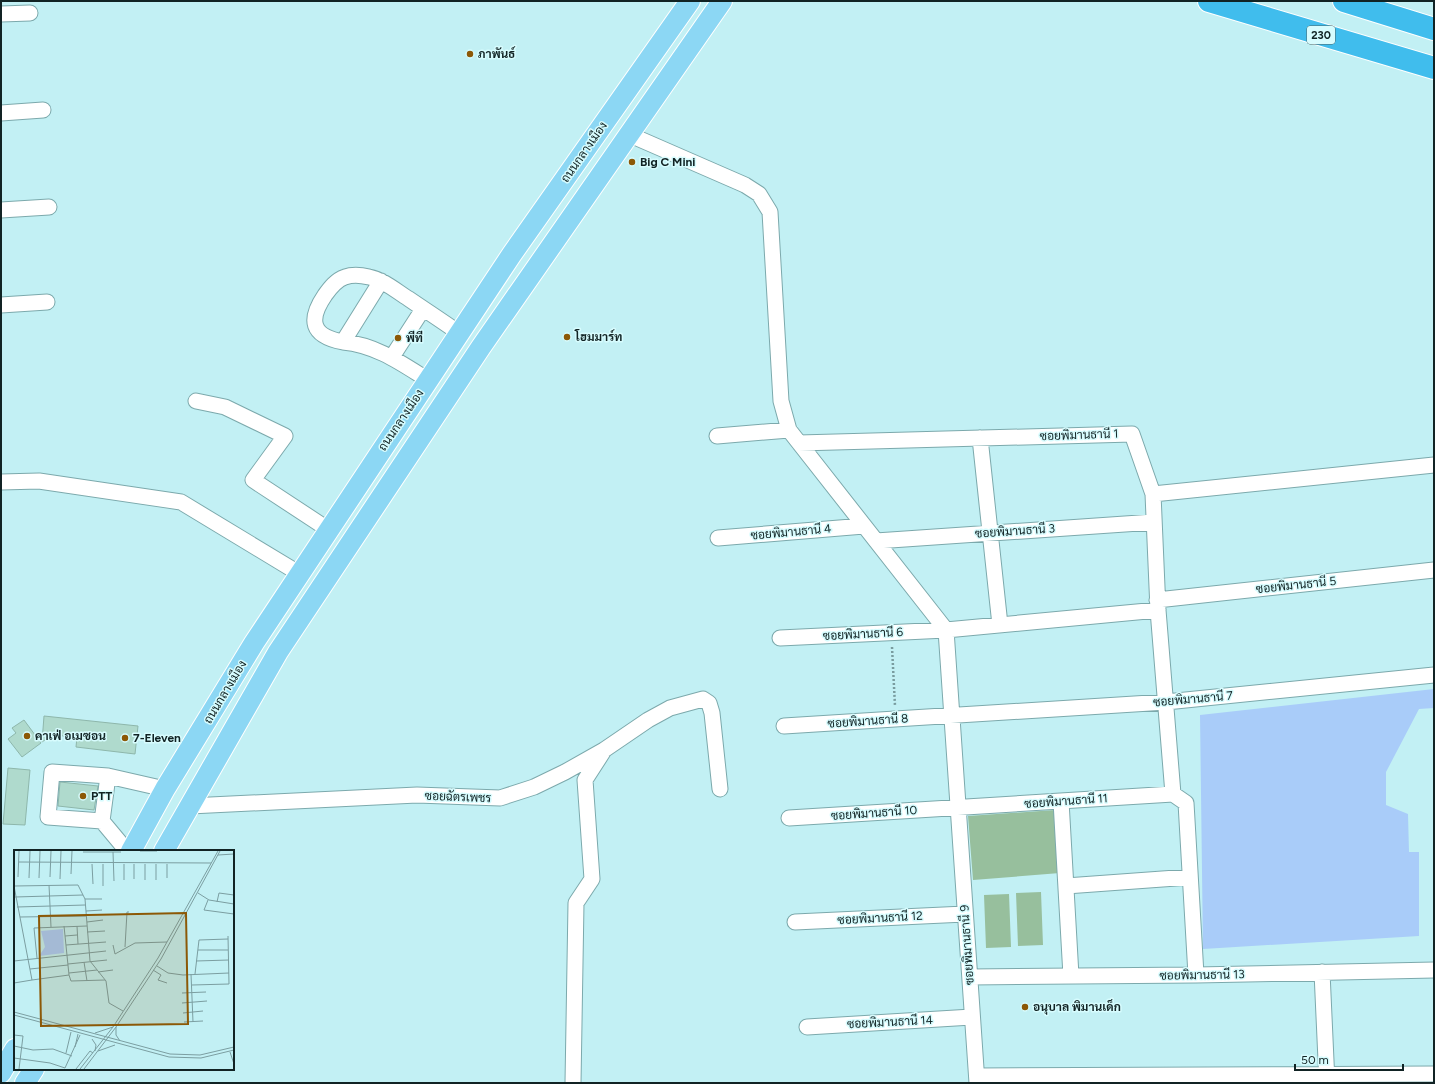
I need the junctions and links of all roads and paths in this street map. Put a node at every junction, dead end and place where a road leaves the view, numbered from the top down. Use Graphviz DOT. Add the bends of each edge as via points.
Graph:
graph roads {
  1 [pos="722,1"];
  2 [pos="1209,1"];
  3 [pos="1344,1"];
  4 [pos="687,5"];
  5 [pos="30,13"];
  6 [pos="1,14"];
  7 [pos="1434,29"];
  8 [pos="1434,68"];
  9 [pos="43,110"];
  10 [pos="1,113"];
  11 [pos="628,134"];
  12 [pos="49,206"];
  13 [pos="1,210"];
  14 [pos="381,281"];
  15 [pos="47,302"];
  16 [pos="1,305"];
  17 [pos="423,309"];
  18 [pos="460,332"];
  19 [pos="343,342"];
  20 [pos="481,347"];
  21 [pos="392,357"];
  22 [pos="428,380"];
  23 [pos="196,401"];
  24 [pos="789,430"];
  25 [pos="717,436"];
  26 [pos="980,438"];
  27 [pos="799,443"];
  28 [pos="1434,465"];
  29 [pos="1,482"];
  30 [pos="1152,494"];
  31 [pos="1154,522"];
  32 [pos="864,526"];
  33 [pos="329,530"];
  34 [pos="990,533"];
  35 [pos="718,538"];
  36 [pos="876,541"];
  37 [pos="1434,570"];
  38 [pos="300,574"];
  39 [pos="1157,605"];
  40 [pos="1000,625"];
  41 [pos="946,630"];
  42 [pos="892,632"];
  43 [pos="780,638"];
  44 [pos="1434,674"];
  45 [pos="1166,702"];
  46 [pos="952,716"];
  47 [pos="895,719"];
  48 [pos="784,726"];
  49 [pos="604,750"];
  50 [pos="108,776"];
  51 [pos="165,789"];
  52 [pos="720,789"];
  53 [pos="1173,794"];
  54 [pos="1061,801"];
  55 [pos="190,806"];
  56 [pos="958,808"];
  57 [pos="789,818"];
  58 [pos="102,821"];
  59 [pos="126,850"];
  60 [pos="132,850"];
  61 [pos="165,850"];
  62 [pos="1190,877"];
  63 [pos="1066,886"];
  64 [pos="965,914"];
  65 [pos="795,922"];
  66 [pos="1434,970"];
  67 [pos="1322,972"];
  68 [pos="1196,975"];
  69 [pos="1071,976"];
  70 [pos="970,977"];
  71 [pos="972,1017"];
  72 [pos="807,1027"];
  73 [pos="14,1051"];
  74 [pos="33,1070"];
  75 [pos="1,1073"];
  76 [pos="1434,1074"];
  77 [pos="1327,1079"];
  78 [pos="977,1080"];
  79 [pos="26,1083"];
  80 [pos="573,1083"];
  1 -- 11 [label="main road"];
  2 -- 8 [label="highway, 230"];
  3 -- 7 [label="highway"];
  4 -- 18 [label="main road, ถนนกลางเมือง"];
  5 -- 6 [label="street"];
  9 -- 10 [label="street"];
  11 -- 20 [label="main road"];
  11 -- 24 [label="street" via="745,185 759,194 770,212 781,401"];
  12 -- 13 [label="street"];
  14 -- 17 [label="street"];
  14 -- 19 [label="street"];
  14 -- 19 [label="street" via="361,275 344,277 330,288 323,298 315,315 316,328 325,336"];
  15 -- 16 [label="street"];
  17 -- 18 [label="street"];
  17 -- 21 [label="street"];
  18 -- 20 [label="main road"];
  18 -- 22 [label="main road, ถนนกลางเมือง"];
  19 -- 21 [label="street" via="371,347"];
  20 -- 55 [label="main road" via="278,652"];
  21 -- 22 [label="street"];
  22 -- 33 [label="main road, ถนนกลางเมือง"];
  23 -- 33 [label="street" via="225,407 285,436 253,480"];
  24 -- 25 [label="street"];
  24 -- 27 [label="street"];
  26 -- 27 [label="street, ซอยพิมานธานี 1"];
  26 -- 30 [label="street, ซอยพิมานธานี 1" via="1132,434"];
  26 -- 34 [label="street"];
  27 -- 32 [label="street"];
  28 -- 30 [label="street"];
  29 -- 38 [label="street" via="38,481 181,502"];
  30 -- 31 [label="street"];
  31 -- 34 [label="street, ซอยพิมานธานี 3"];
  31 -- 39 [label="street"];
  32 -- 35 [label="street, ซอยพิมานธานี 4"];
  32 -- 36 [label="street"];
  33 -- 38 [label="main road, ถนนกลางเมือง"];
  34 -- 36 [label="street, ซอยพิมานธานี 3"];
  34 -- 40 [label="street"];
  36 -- 41 [label="street"];
  37 -- 39 [label="street, ซอยพิมานธานี 5"];
  38 -- 51 [label="main road, ถนนกลางเมือง" via="254,642"];
  39 -- 40 [label="street, ซอยพิมานธานี 5"];
  39 -- 45 [label="street"];
  40 -- 41 [label="street, ซอยพิมานธานี 5"];
  41 -- 42 [label="street, ซอยพิมานธานี 6"];
  41 -- 46 [label="street, ซอยพิมานธานี 9"];
  42 -- 43 [label="street, ซอยพิมานธานี 6"];
  42 -- 47 [label="path"];
  44 -- 45 [label="street, ซอยพิมานธานี 7"];
  45 -- 46 [label="street, ซอยพิมานธานี 7"];
  45 -- 53 [label="street"];
  46 -- 47 [label="street, ซอยพิมานธานี 8"];
  46 -- 56 [label="street, ซอยพิมานธานี 9"];
  47 -- 48 [label="street, ซอยพิมานธานี 8"];
  49 -- 52 [label="street, ซอยฉัตรเพชร" via="670,708 703,699 709,703 712,713"];
  49 -- 55 [label="street, ซอยฉัตรเพชร" via="534,788 500,798 417,795"];
  49 -- 80 [label="street" via="586,780 592,879 576,903"];
  50 -- 51 [label="street"];
  50 -- 58 [label="street"];
  50 -- 58 [label="street" via="52,772 48,817"];
  51 -- 60 [label="main road, ถนนกลางเมือง"];
  53 -- 54 [label="street, ซอยพิมานธานี 11"];
  53 -- 62 [label="street" via="1186,803"];
  54 -- 56 [label="street, ซอยพิมานธานี 11"];
  54 -- 63 [label="street"];
  55 -- 61 [label="main road"];
  56 -- 57 [label="street, ซอยพิมานธานี 10"];
  56 -- 64 [label="street, ซอยพิมานธานี 9"];
  58 -- 59 [label="street"];
  62 -- 63 [label="street"];
  62 -- 68 [label="street"];
  63 -- 69 [label="street"];
  64 -- 65 [label="street, ซอยพิมานธานี 12"];
  64 -- 70 [label="street, ซอยพิมานธานี 9"];
  66 -- 67 [label="street, ซอยพิมานธานี 13"];
  67 -- 68 [label="street, ซอยพิมานธานี 13"];
  67 -- 77 [label="street"];
  68 -- 69 [label="street, ซอยพิมานธานี 13"];
  69 -- 70 [label="street, ซอยพิมานธานี 13"];
  70 -- 71 [label="street, ซอยพิมานธานี 9"];
  71 -- 72 [label="street, ซอยพิมานธานี 14"];
  71 -- 78 [label="street, ซอยพิมานธานี 9"];
  73 -- 75 [label="main road"];
  74 -- 79 [label="main road"];
  76 -- 77 [label="street"];
  77 -- 78 [label="street"];
}
